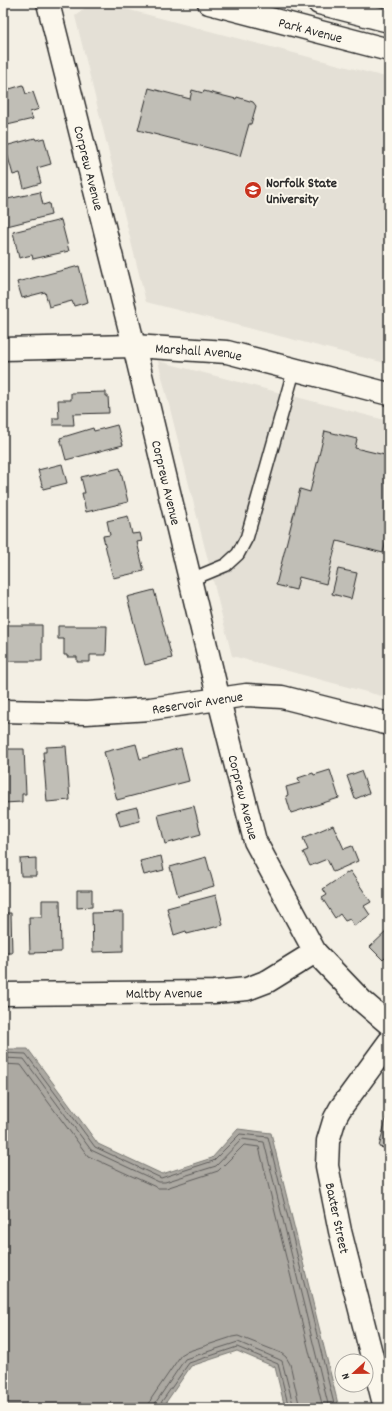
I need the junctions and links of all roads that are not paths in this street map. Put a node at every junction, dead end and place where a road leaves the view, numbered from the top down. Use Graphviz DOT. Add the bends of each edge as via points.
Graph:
graph roads {
  1 [pos="48,3"];
  2 [pos="209,3"];
  3 [pos="319,3"];
  4 [pos="389,21"];
  5 [pos="389,50"];
  6 [pos="134,346"];
  7 [pos="3,349"];
  8 [pos="294,370"];
  9 [pos="389,394"];
  10 [pos="190,580"];
  11 [pos="219,700"];
  12 [pos="3,711"];
  13 [pos="389,724"];
  14 [pos="315,952"];
  15 [pos="3,994"];
  16 [pos="389,1024"];
  17 [pos="389,1042"];
  18 [pos="385,1408"];
  1 -- 6 [label="street, Corprew Avenue"];
  2 -- 5 [label="street, Park Avenue"];
  3 -- 4 [label="street, Park Avenue"];
  6 -- 7 [label="street, Marshall Avenue"];
  6 -- 8 [label="street, Marshall Avenue" via="227,352"];
  6 -- 10 [label="street, Corprew Avenue"];
  8 -- 9 [label="street, Marshall Avenue"];
  8 -- 10 [label="lane" via="247,537 238,554 226,565"];
  10 -- 11 [label="street, Corprew Avenue"];
  11 -- 12 [label="street, Reservoir Avenue" via="150,709 86,713"];
  11 -- 13 [label="street, Reservoir Avenue" via="246,695 282,697"];
  11 -- 14 [label="street, Corprew Avenue" via="255,841"];
  14 -- 15 [label="street, Maltby Avenue" via="268,981 247,989 214,992"];
  14 -- 16 [label="street, Corprew Avenue" via="362,1001"];
  17 -- 18 [label="street, Baxter Street" via="340,1109 328,1141 327,1166 340,1231"];
}
